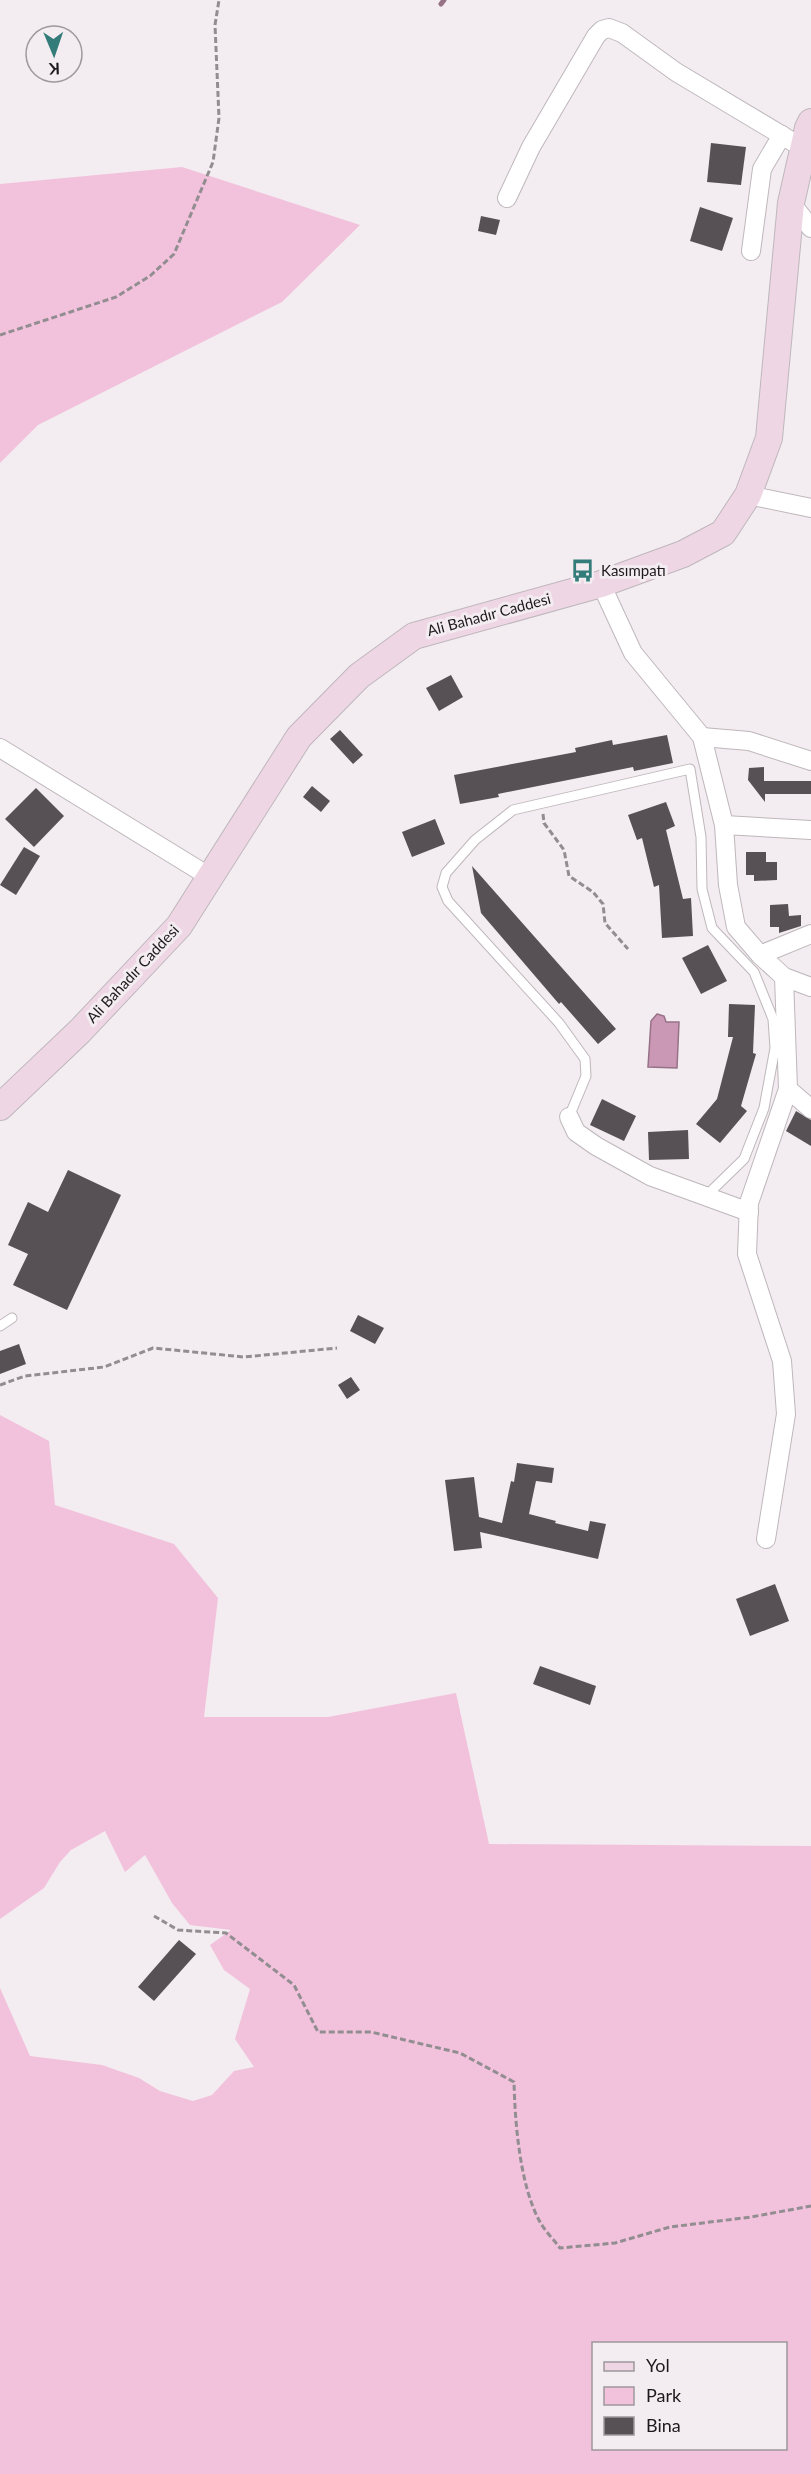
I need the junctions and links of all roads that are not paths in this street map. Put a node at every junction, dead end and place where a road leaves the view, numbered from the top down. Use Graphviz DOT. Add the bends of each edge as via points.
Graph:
graph roads {
  1 [pos="811,122"];
  2 [pos="793,141"];
  3 [pos="507,198"];
  4 [pos="791,203"];
  5 [pos="811,228"];
  6 [pos="751,250"];
  7 [pos="748,495"];
  8 [pos="811,508"];
  9 [pos="601,584"];
  10 [pos="702,737"];
  11 [pos="0,748"];
  12 [pos="811,761"];
  13 [pos="724,825"];
  14 [pos="811,830"];
  15 [pos="210,877"];
  16 [pos="811,934"];
  17 [pos="760,955"];
  18 [pos="784,977"];
  19 [pos="811,987"];
  20 [pos="788,1089"];
  21 [pos="0,1107"];
  22 [pos="811,1109"];
  23 [pos="569,1117"];
  24 [pos="706,1197"];
  25 [pos="748,1212"];
  26 [pos="12,1318"];
  27 [pos="0,1326"];
  28 [pos="766,1539"];
  1 -- 2 [label="main road, Ali Bahadır Caddesi"];
  2 -- 3 [label="street" via="609,28 596,36 531,147"];
  2 -- 4 [label="main road, Ali Bahadır Caddesi"];
  2 -- 6 [label="street" via="762,169"];
  4 -- 5 [label="street"];
  4 -- 7 [label="main road, Ali Bahadır Caddesi" via="769,438"];
  7 -- 8 [label="street"];
  7 -- 9 [label="main road, Ali Bahadır Caddesi" via="723,533 683,554"];
  9 -- 10 [label="street" via="633,653"];
  9 -- 15 [label="main road, Ali Bahadır Caddesi" via="414,636 358,676 299,737"];
  10 -- 12 [label="street" via="749,741"];
  10 -- 13 [label="street"];
  11 -- 15 [label="street"];
  13 -- 14 [label="street"];
  13 -- 17 [label="street" via="728,885 736,927"];
  15 -- 21 [label="main road, Ali Bahadır Caddesi" via="178,926 81,1031"];
  16 -- 17 [label="street"];
  17 -- 18 [label="street"];
  18 -- 19 [label="street"];
  18 -- 20 [label="street"];
  20 -- 22 [label="street"];
  20 -- 25 [label="street"];
  23 -- 24 [label="street" via="576,1132 596,1146 650,1176"];
  23 -- 24 [label="lane" via="586,1076 585,1059 559,1023 448,902 442,887 446,873 475,840 513,810 690,769 701,837 702,889 712,928 754,972 773,1018 775,1048 764,1108 744,1159"];
  24 -- 25 [label="street"];
  25 -- 28 [label="street" via="747,1254 782,1361 786,1414"];
  26 -- 27 [label="lane"];
}
